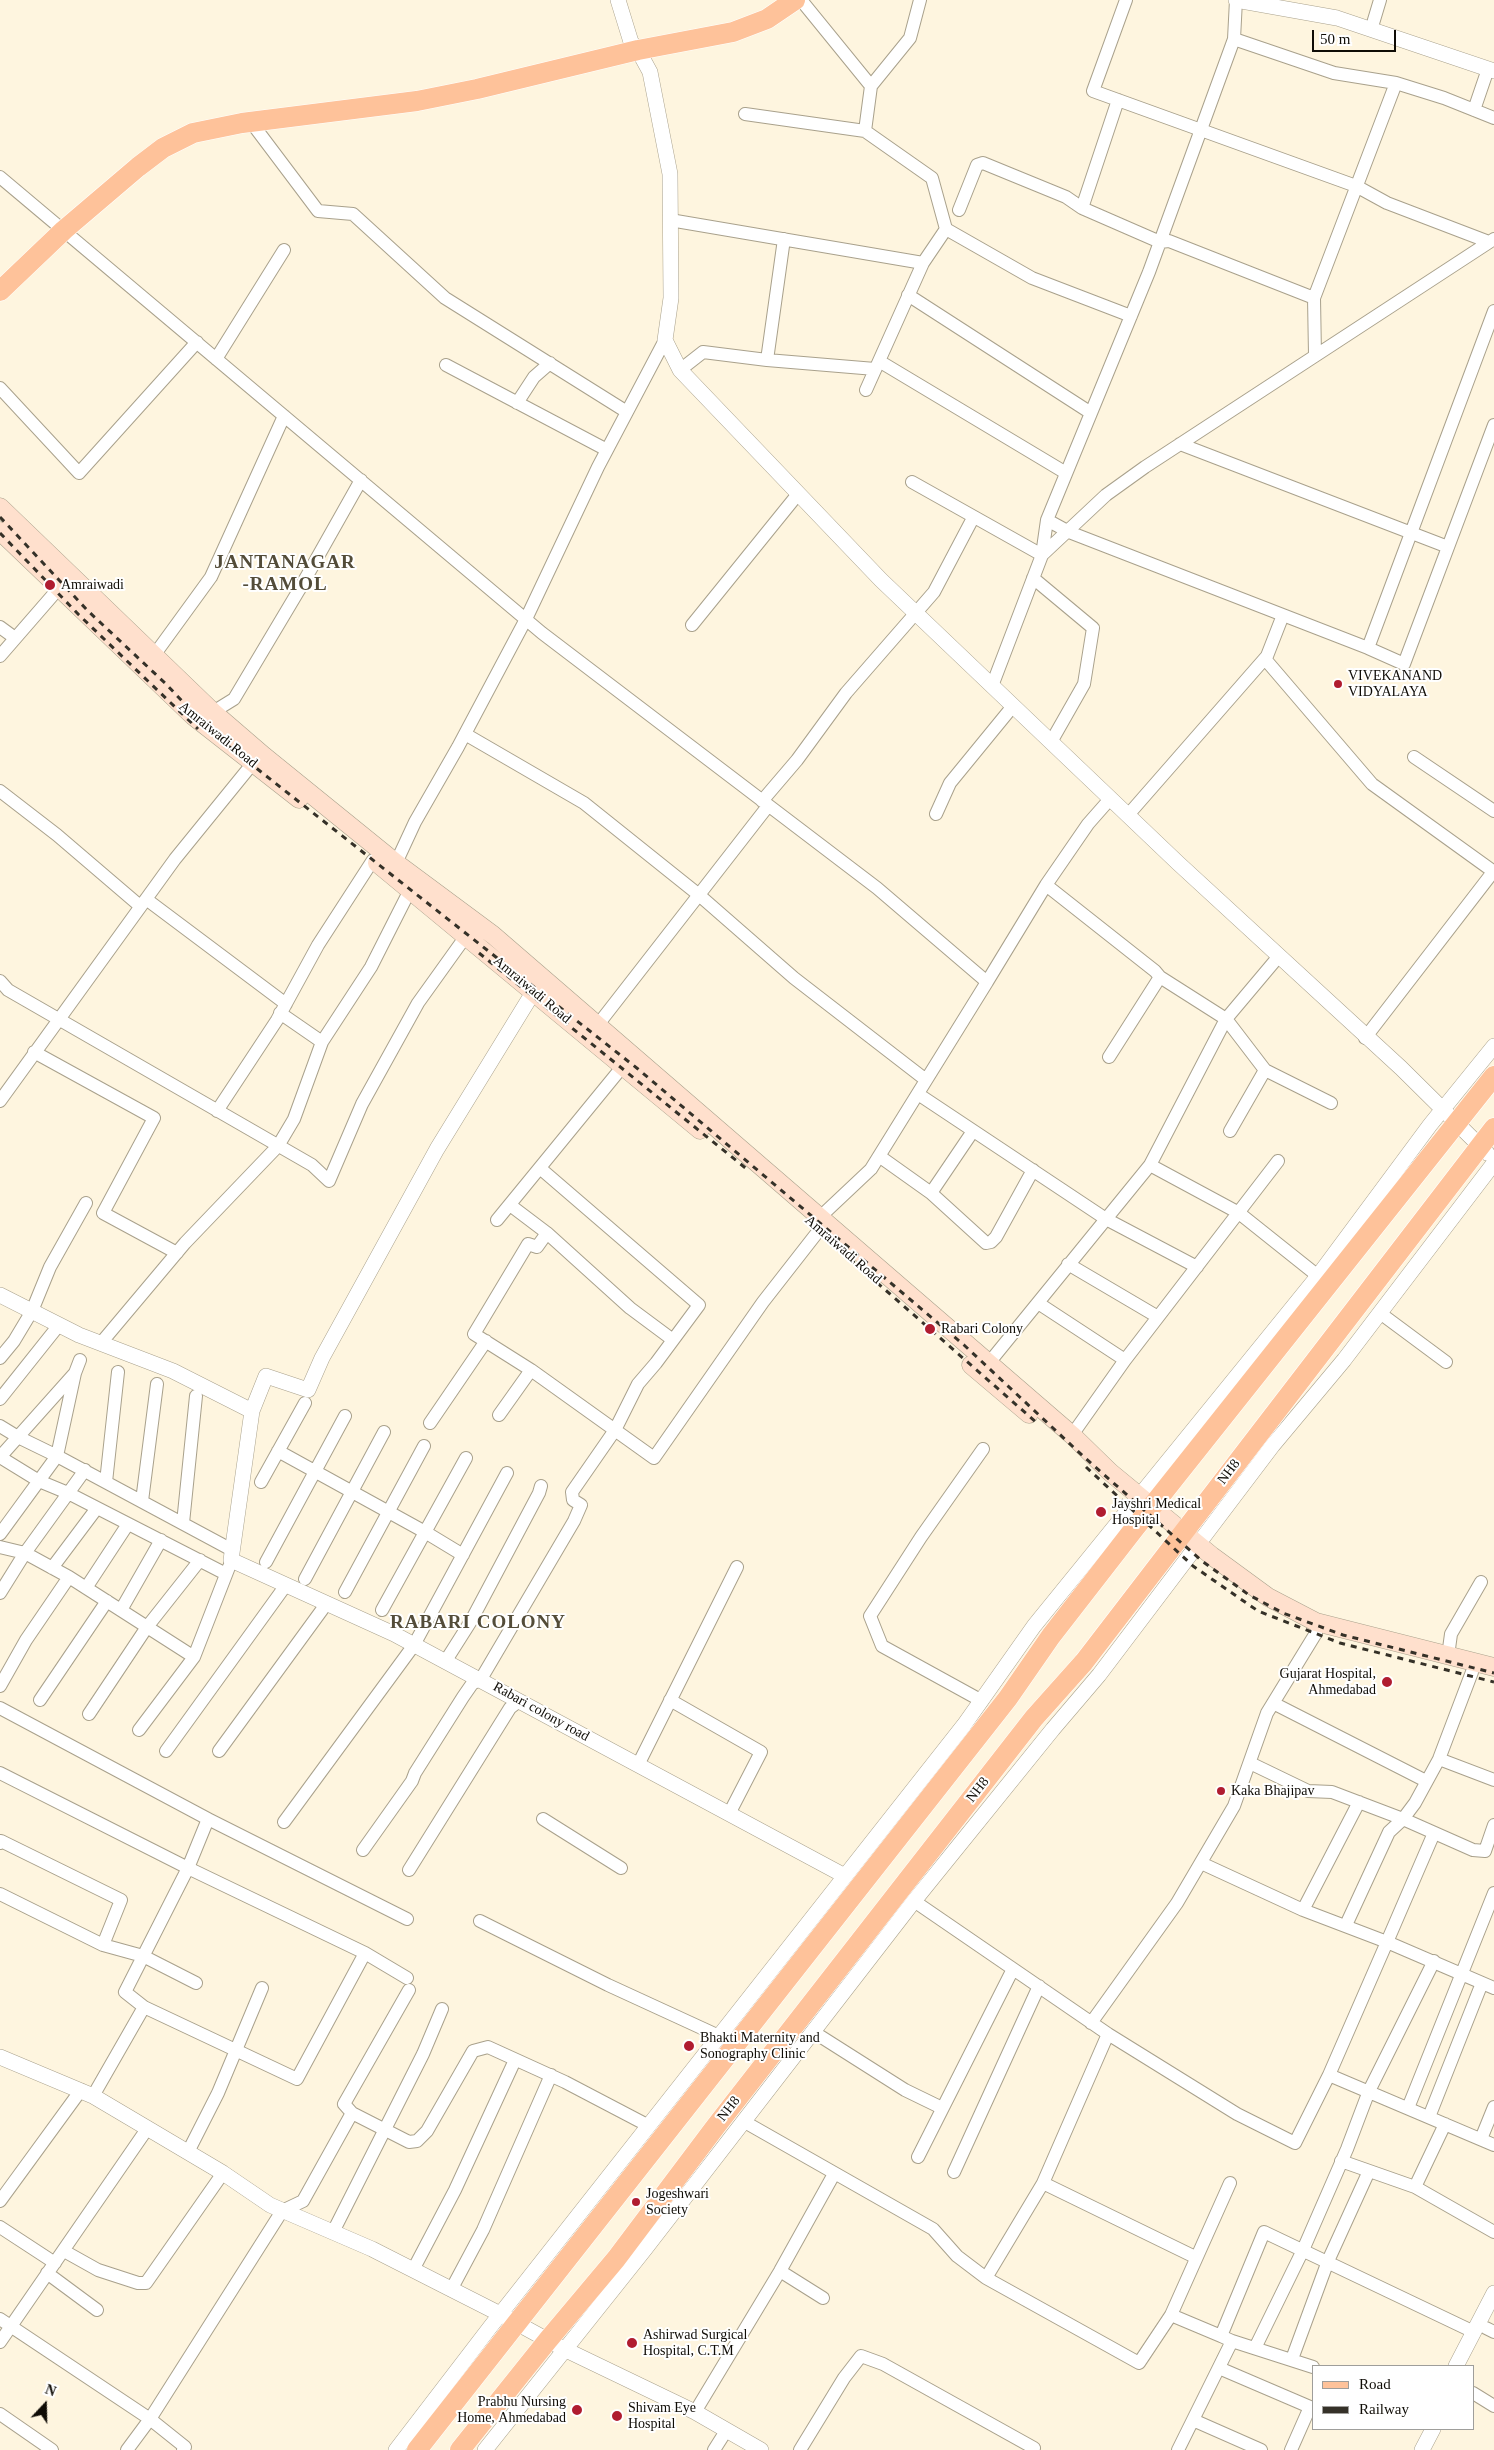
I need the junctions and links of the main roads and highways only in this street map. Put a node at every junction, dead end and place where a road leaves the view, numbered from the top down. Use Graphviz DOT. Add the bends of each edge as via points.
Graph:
graph roads {
  1 [pos="779,0"];
  2 [pos="795,0"];
  3 [pos="634,46"];
  4 [pos="61,227"];
  5 [pos="0,278"];
  6 [pos="0,291"];
  7 [pos="0,507"];
  8 [pos="0,531"];
  9 [pos="593,1031"];
  10 [pos="1494,1076"];
  11 [pos="1494,1128"];
  12 [pos="819,1223"];
  13 [pos="1070,1440"];
  14 [pos="1141,1510"];
  15 [pos="1188,1542"];
  16 [pos="1494,1667"];
  17 [pos="1494,1678"];
  18 [pos="417,2450"];
  19 [pos="460,2450"];
  1 -- 3 [label="main road" via="763,11 730,24"];
  2 -- 3 [label="main road" via="768,19 732,32"];
  3 -- 4 [label="main road" via="477,89 417,101 251,122 193,133 163,148"];
  3 -- 4 [label="main road" via="415,92 190,124 158,140"];
  4 -- 5 [label="main road"];
  4 -- 6 [label="main road"];
  7 -- 9 [label="main road" via="213,712 396,863 493,936"];
  8 -- 9 [label="main road, Amraiwadi Road" via="189,713 534,991"];
  9 -- 12 [label="main road"];
  9 -- 12 [label="main road, Amraiwadi Road" via="623,1066"];
  10 -- 14 [label="main road" via="1450,1116"];
  11 -- 15 [label="main road, NH8"];
  12 -- 13 [label="main road" via="988,1364"];
  12 -- 13 [label="main road, Amraiwadi Road" via="997,1388"];
  13 -- 14 [label="main road"];
  14 -- 15 [label="main road"];
  14 -- 18 [label="main road" via="1008,1698 508,2318"];
  15 -- 16 [label="main road" via="1268,1597 1316,1622"];
  15 -- 17 [label="main road" via="1264,1605 1316,1633"];
  15 -- 19 [label="main road, NH8" via="1034,1718 716,2126 556,2344"];
}
